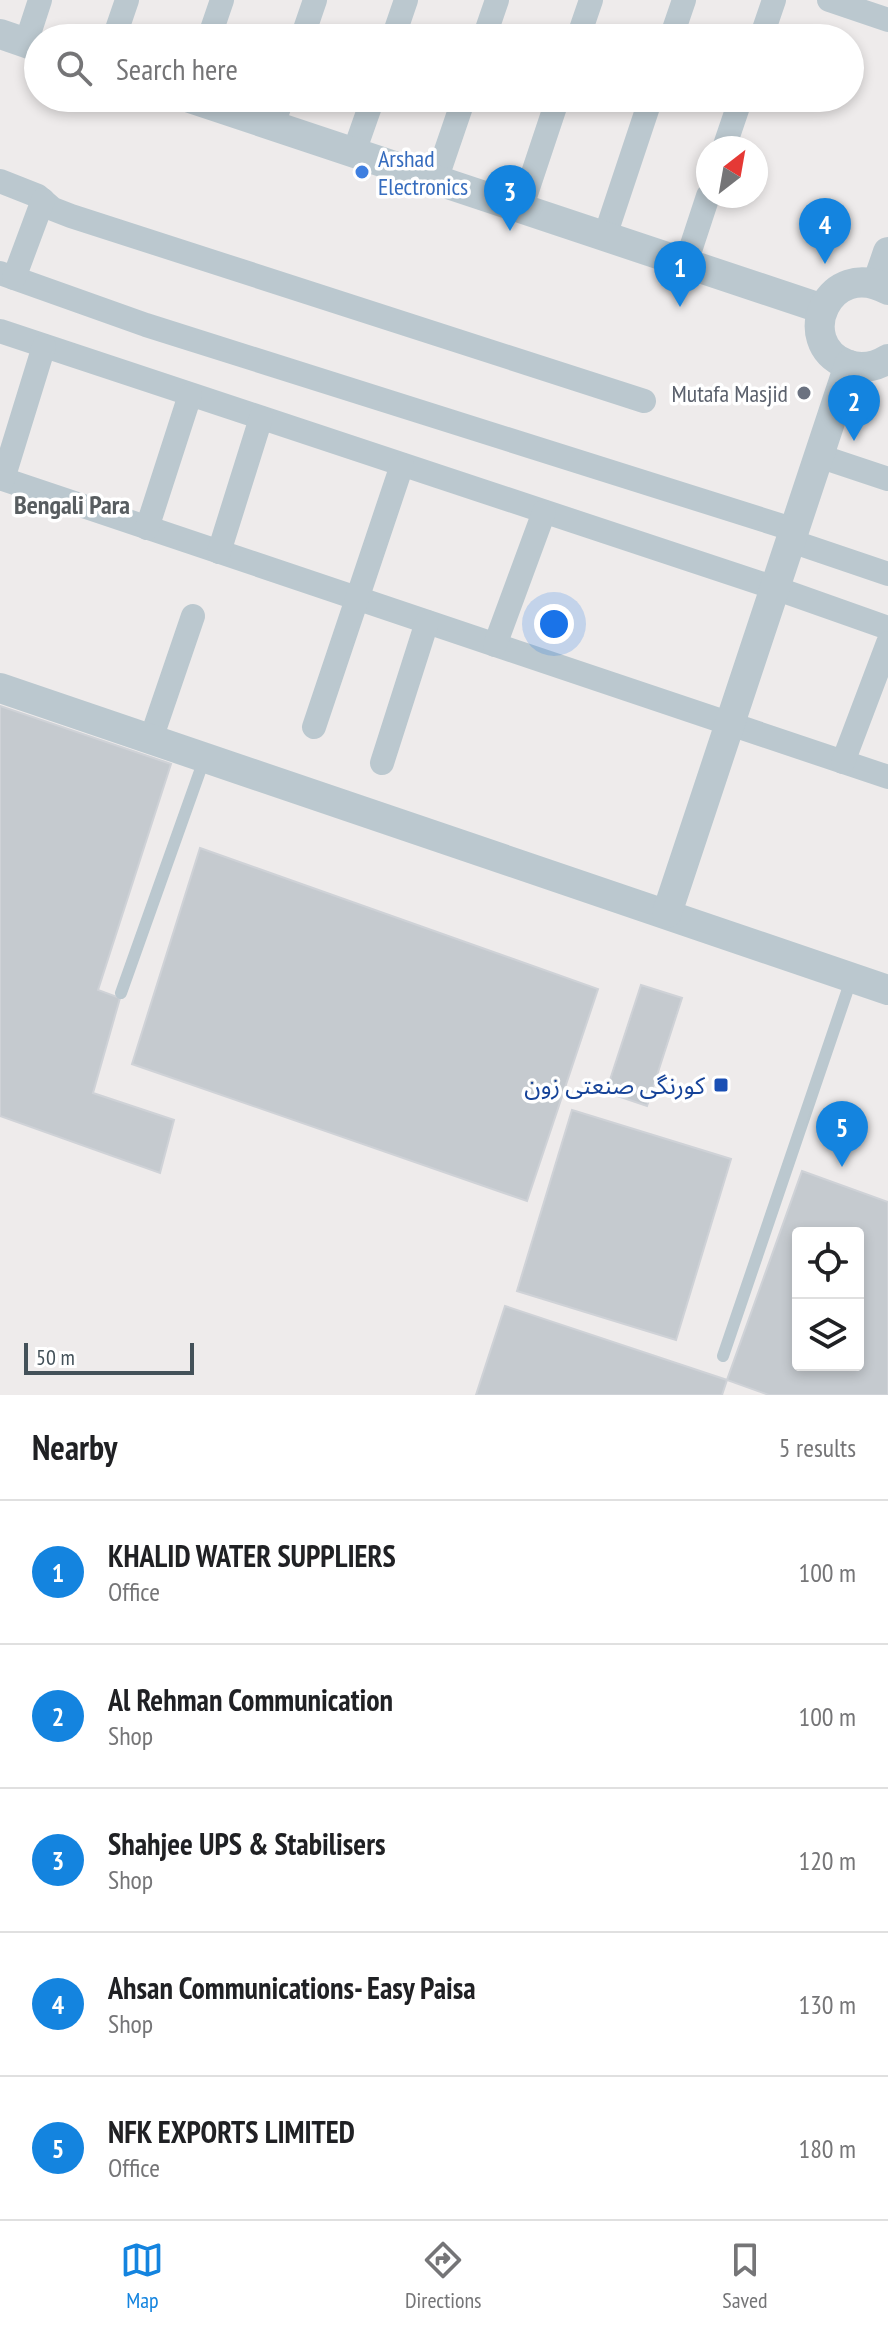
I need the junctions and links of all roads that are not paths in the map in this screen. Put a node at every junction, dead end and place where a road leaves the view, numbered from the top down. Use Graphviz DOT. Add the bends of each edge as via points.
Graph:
graph roads {
  1 [pos="40,0"];
  2 [pos="127,0"];
  3 [pos="222,0"];
  4 [pos="315,0"];
  5 [pos="406,0"];
  6 [pos="497,0"];
  7 [pos="591,0"];
  8 [pos="684,0"];
  9 [pos="774,0"];
  10 [pos="829,0"];
  11 [pos="861,5"];
  12 [pos="888,20"];
  13 [pos="29,24"];
  14 [pos="119,24"];
  15 [pos="214,24"];
  16 [pos="307,24"];
  17 [pos="398,24"];
  18 [pos="489,24"];
  19 [pos="583,24"];
  20 [pos="676,24"];
  21 [pos="766,24"];
  22 [pos="278,112"];
  23 [pos="368,112"];
  24 [pos="459,112"];
  25 [pos="553,112"];
  26 [pos="646,112"];
  27 [pos="736,112"];
  28 [pos="728,136"];
  29 [pos="354,152"];
  30 [pos="436,180"];
  31 [pos="0,181"];
  32 [pos="43,200"];
  33 [pos="704,208"];
  34 [pos="521,209"];
  35 [pos="605,236"];
  36 [pos="888,252"];
  37 [pos="686,263"];
  38 [pos="7,276"];
  39 [pos="883,287"];
  40 [pos="823,309"];
  41 [pos="0,331"];
  42 [pos="44,346"];
  43 [pos="888,359"];
  44 [pos="849,365"];
  45 [pos="190,395"];
  46 [pos="644,401"];
  47 [pos="261,418"];
  48 [pos="819,456"];
  49 [pos="402,465"];
  50 [pos="2,479"];
  51 [pos="888,479"];
  52 [pos="544,512"];
  53 [pos="147,528"];
  54 [pos="793,535"];
  55 [pos="219,552"];
  56 [pos="888,574"];
  57 [pos="775,588"];
  58 [pos="357,598"];
  59 [pos="193,616"];
  60 [pos="427,622"];
  61 [pos="888,628"];
  62 [pos="888,643"];
  63 [pos="495,645"];
  64 [pos="0,688"];
  65 [pos="730,724"];
  66 [pos="314,727"];
  67 [pos="151,739"];
  68 [pos="205,757"];
  69 [pos="843,762"];
  70 [pos="382,763"];
  71 [pos="888,777"];
  72 [pos="667,913"];
  73 [pos="852,977"];
  74 [pos="888,990"];
  75 [pos="121,993"];
  76 [pos="723,1356"];
  1 -- 13 [label="street"];
  2 -- 14 [label="street"];
  3 -- 15 [label="street"];
  4 -- 16 [label="street"];
  5 -- 17 [label="street"];
  6 -- 18 [label="street"];
  7 -- 19 [label="street"];
  8 -- 20 [label="street"];
  9 -- 21 [label="street"];
  10 -- 11 [label="street"];
  11 -- 12 [label="street"];
  22 -- 29 [label="street"];
  23 -- 29 [label="street"];
  24 -- 30 [label="street"];
  25 -- 34 [label="street"];
  26 -- 35 [label="street"];
  27 -- 28 [label="street"];
  29 -- 30 [label="street"];
  30 -- 34 [label="street"];
  31 -- 32 [label="street"];
  32 -- 38 [label="street"];
  32 -- 46 [label="street" via="71,216"];
  33 -- 37 [label="street"];
  34 -- 35 [label="street"];
  35 -- 37 [label="street"];
  36 -- 39 [label="street"];
  37 -- 40 [label="street"];
  38 -- 54 [label="street"];
  39 -- 40 [label="street" via="862,281 848,284 835,291"];
  40 -- 44 [label="street" via="821,335 827,349"];
  41 -- 42 [label="street"];
  42 -- 45 [label="street"];
  42 -- 50 [label="street"];
  43 -- 44 [label="street" via="864,367"];
  44 -- 48 [label="street"];
  45 -- 47 [label="street"];
  45 -- 53 [label="street"];
  47 -- 49 [label="street"];
  47 -- 55 [label="street"];
  48 -- 51 [label="street"];
  48 -- 54 [label="street"];
  49 -- 52 [label="street"];
  49 -- 58 [label="street"];
  50 -- 53 [label="street"];
  52 -- 57 [label="street"];
  52 -- 63 [label="street"];
  53 -- 55 [label="street"];
  54 -- 56 [label="street"];
  54 -- 57 [label="street"];
  55 -- 58 [label="street"];
  57 -- 61 [label="street"];
  57 -- 65 [label="street"];
  58 -- 60 [label="street"];
  58 -- 66 [label="street"];
  59 -- 67 [label="street"];
  60 -- 63 [label="street"];
  60 -- 70 [label="street"];
  62 -- 69 [label="street"];
  63 -- 65 [label="street"];
  64 -- 67 [label="street"];
  65 -- 69 [label="street"];
  65 -- 72 [label="street"];
  67 -- 68 [label="street"];
  68 -- 72 [label="street"];
  68 -- 75 [label="lane"];
  69 -- 71 [label="street"];
  72 -- 73 [label="street"];
  73 -- 74 [label="street"];
  73 -- 76 [label="lane"];
}
